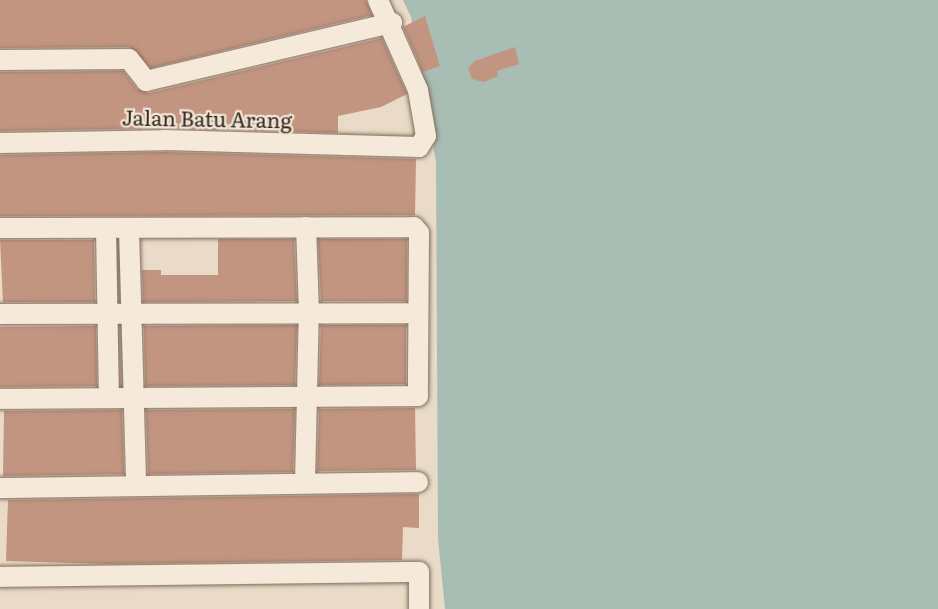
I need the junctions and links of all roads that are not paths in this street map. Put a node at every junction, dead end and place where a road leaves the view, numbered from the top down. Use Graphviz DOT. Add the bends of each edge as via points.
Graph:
graph roads {
  1 [pos="378,0"];
  2 [pos="392,23"];
  3 [pos="0,60"];
  4 [pos="0,143"];
  5 [pos="306,227"];
  6 [pos="0,228"];
  7 [pos="106,230"];
  8 [pos="129,230"];
  9 [pos="309,312"];
  10 [pos="417,313"];
  11 [pos="108,314"];
  12 [pos="132,314"];
  13 [pos="0,315"];
  14 [pos="307,396"];
  15 [pos="109,397"];
  16 [pos="134,397"];
  17 [pos="0,399"];
  18 [pos="305,482"];
  19 [pos="418,482"];
  20 [pos="136,485"];
  21 [pos="0,488"];
  22 [pos="0,577"];
  23 [pos="419,609"];
  1 -- 2 [label="street"];
  2 -- 3 [label="street" via="146,81 129,59"];
  2 -- 4 [label="street, Jalan Batu Arang" via="420,101 426,136 422,144 414,147 164,140"];
  5 -- 8 [label="street"];
  5 -- 9 [label="street"];
  5 -- 10 [label="street" via="417,228"];
  6 -- 7 [label="street"];
  7 -- 8 [label="street"];
  7 -- 11 [label="street"];
  8 -- 12 [label="street"];
  9 -- 10 [label="street"];
  9 -- 12 [label="street"];
  9 -- 14 [label="street"];
  10 -- 14 [label="street" via="418,396"];
  11 -- 12 [label="street"];
  11 -- 13 [label="street"];
  11 -- 15 [label="street"];
  12 -- 16 [label="street"];
  14 -- 16 [label="street"];
  14 -- 18 [label="street"];
  15 -- 16 [label="street"];
  15 -- 17 [label="street"];
  16 -- 20 [label="street"];
  18 -- 19 [label="street"];
  18 -- 20 [label="street"];
  20 -- 21 [label="street"];
  22 -- 23 [label="street" via="418,572"];
}
